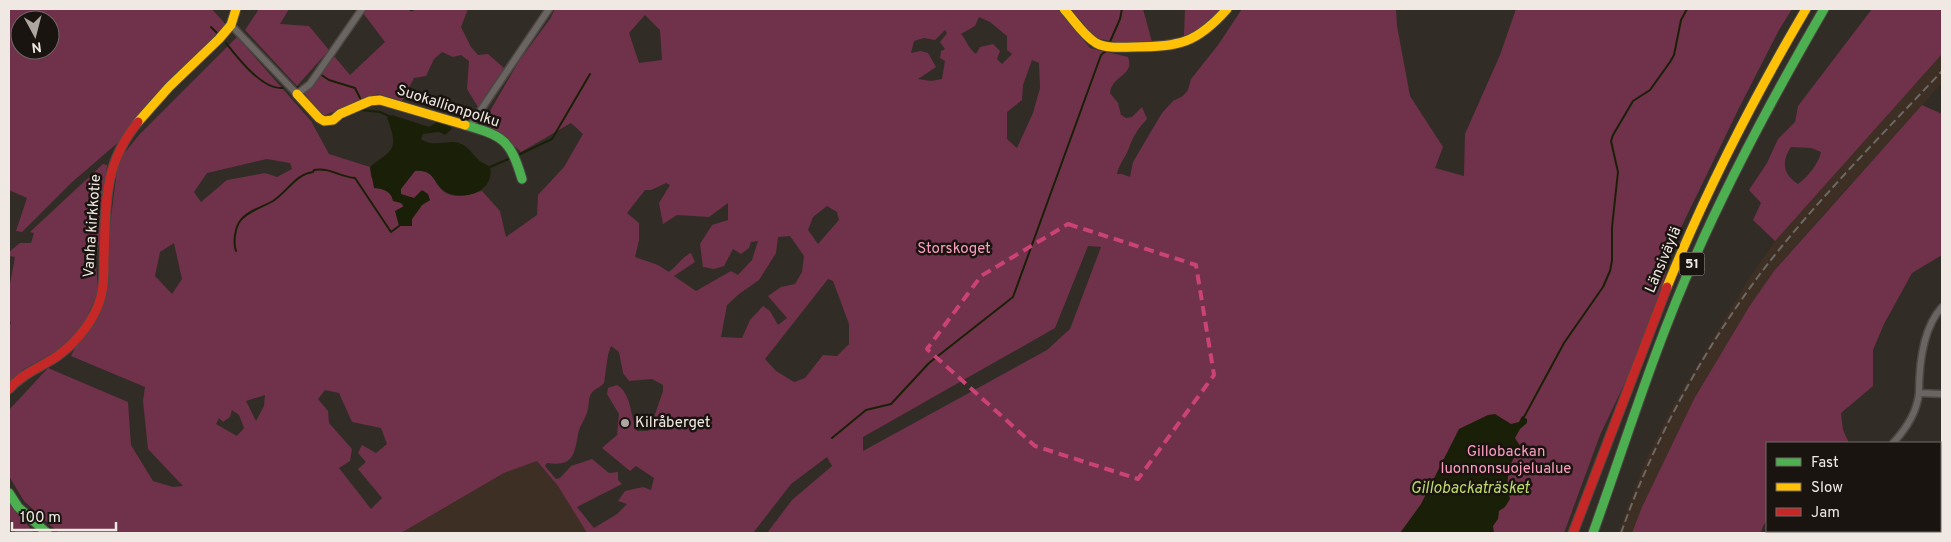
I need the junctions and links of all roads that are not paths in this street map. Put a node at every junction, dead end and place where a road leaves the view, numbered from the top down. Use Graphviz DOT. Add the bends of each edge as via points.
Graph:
graph roads {
  1 [pos="236,9"];
  2 [pos="362,9"];
  3 [pos="549,9"];
  4 [pos="1064,9"];
  5 [pos="1227,9"];
  6 [pos="1806,9"];
  7 [pos="1824,9"];
  8 [pos="231,25"];
  9 [pos="297,94"];
  10 [pos="470,126"];
  11 [pos="522,179"];
  12 [pos="1942,307"];
  13 [pos="9,389"];
  14 [pos="1920,393"];
  15 [pos="1942,394"];
  16 [pos="1894,442"];
  17 [pos="9,493"];
  18 [pos="46,533"];
  19 [pos="1573,533"];
  20 [pos="1593,533"];
  1 -- 8 [label="main road, Vanha kirkkotie"];
  2 -- 9 [label="street" via="310,84"];
  3 -- 10 [label="street"];
  4 -- 5 [label="main road" via="1095,42 1112,46 1155,47 1174,46 1202,35"];
  6 -- 19 [label="main road, Länsiväylä / 51" via="1714,178 1650,329"];
  7 -- 20 [label="main road, Länsiväylä / 51" via="1760,124 1695,258 1666,327"];
  8 -- 9 [label="street"];
  8 -- 13 [label="main road, Vanha kirkkotie" via="140,118 113,159 108,183 102,292 97,310 66,349 30,369"];
  9 -- 10 [label="main road, Suokallionpolku" via="324,121 370,101 380,100"];
  10 -- 11 [label="main road, Suokallionpolku" via="503,140 515,158"];
  12 -- 14 [label="street" via="1928,333 1921,359"];
  14 -- 15 [label="street"];
  14 -- 16 [label="street" via="1913,415"];
  17 -- 18 [label="main road" via="18,507"];
}
